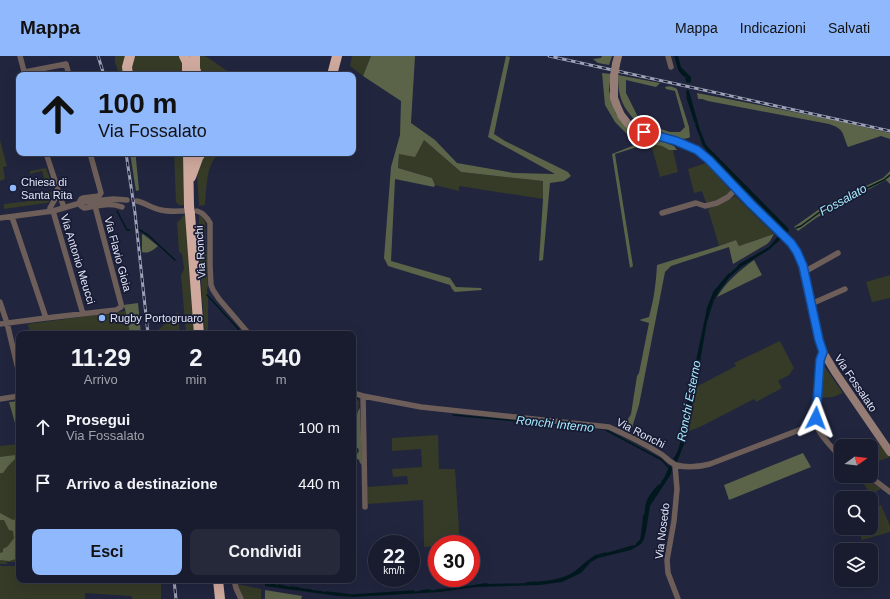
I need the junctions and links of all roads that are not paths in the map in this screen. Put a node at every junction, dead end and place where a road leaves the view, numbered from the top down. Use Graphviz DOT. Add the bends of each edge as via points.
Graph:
graph roads {
  1 [pos="20,56"];
  2 [pos="130,56"];
  3 [pos="184,56"];
  4 [pos="192,56"];
  5 [pos="196,56"];
  6 [pos="668,56"];
  7 [pos="337,59"];
  8 [pos="617,60"];
  9 [pos="671,67"];
  10 [pos="24,72"];
  11 [pos="33,72"];
  12 [pos="68,72"];
  13 [pos="128,72"];
  14 [pos="187,72"];
  15 [pos="191,72"];
  16 [pos="196,72"];
  17 [pos="332,72"];
  18 [pos="47,156"];
  19 [pos="91,156"];
  20 [pos="188,156"];
  21 [pos="200,156"];
  22 [pos="189,186"];
  23 [pos="736,189"];
  24 [pos="59,192"];
  25 [pos="127,200"];
  26 [pos="137,201"];
  27 [pos="79,203"];
  28 [pos="95,206"];
  29 [pos="122,207"];
  30 [pos="64,208"];
  31 [pos="190,210"];
  32 [pos="52,211"];
  33 [pos="662,213"];
  34 [pos="12,216"];
  35 [pos="0,218"];
  36 [pos="838,253"];
  37 [pos="804,272"];
  38 [pos="845,289"];
  39 [pos="0,302"];
  40 [pos="811,304"];
  41 [pos="84,314"];
  42 [pos="46,318"];
  43 [pos="7,323"];
  44 [pos="0,324"];
  45 [pos="199,331"];
  46 [pos="246,331"];
  47 [pos="823,352"];
  48 [pos="16,360"];
  49 [pos="356,394"];
  50 [pos="16,396"];
  51 [pos="363,396"];
  52 [pos="0,399"];
  53 [pos="815,424"];
  54 [pos="834,450"];
  55 [pos="890,452"];
  56 [pos="675,465"];
  57 [pos="878,483"];
  58 [pos="890,492"];
  59 [pos="365,507"];
  60 [pos="219,583"];
  61 [pos="234,583"];
  62 [pos="220,599"];
  63 [pos="241,599"];
  64 [pos="678,599"];
  1 -- 10 [label="street"];
  2 -- 13 [label="highway"];
  3 -- 14 [label="highway"];
  4 -- 15 [label="highway"];
  5 -- 16 [label="highway"];
  6 -- 9 [label="street"];
  7 -- 17 [label="highway"];
  8 -- 23 [label="street, Via Fossalato, bridge" via="614,98 616,106 628,124 697,150"];
  11 -- 12 [label="street" via="66,64"];
  18 -- 24 [label="street"];
  19 -- 27 [label="street" via="101,193 83,198"];
  20 -- 22 [label="highway"];
  21 -- 22 [label="highway"];
  22 -- 31 [label="highway"];
  23 -- 33 [label="street" via="717,203 706,206 696,203"];
  23 -- 37 [label="street, Via Fossalato" via="791,243"];
  24 -- 30 [label="street"];
  24 -- 32 [label="street" via="50,208"];
  25 -- 27 [label="street"];
  26 -- 31 [label="street, Via Ronchi" via="162,210"];
  27 -- 28 [label="street" via="84,208"];
  27 -- 30 [label="street"];
  28 -- 29 [label="street" via="110,204"];
  28 -- 41 [label="street, Via Flavio Gioia" via="121,304 116,310"];
  30 -- 32 [label="street"];
  31 -- 45 [label="highway"];
  31 -- 46 [label="street, Via Ronchi" via="204,214 210,223 213,290"];
  32 -- 34 [label="street"];
  32 -- 41 [label="street, Via Antonio Meucci"];
  34 -- 35 [label="street"];
  34 -- 42 [label="street"];
  36 -- 37 [label="street"];
  37 -- 40 [label="street, Via Fossalato"];
  38 -- 40 [label="street"];
  39 -- 43 [label="street"];
  40 -- 47 [label="street, Via Fossalato"];
  41 -- 42 [label="street"];
  42 -- 43 [label="street"];
  43 -- 44 [label="street"];
  43 -- 48 [label="street"];
  47 -- 53 [label="street" via="820,360"];
  47 -- 55 [label="street, Via Fossalato"];
  49 -- 51 [label="street, Via Ronchi"];
  50 -- 52 [label="street"];
  51 -- 56 [label="street, Via Ronchi" via="421,406 609,427 655,450"];
  51 -- 59 [label="street"];
  53 -- 54 [label="street"];
  53 -- 56 [label="street" via="705,465"];
  56 -- 64 [label="street, Via Nosedo" via="677,489 667,560 668,573"];
  57 -- 58 [label="street"];
  60 -- 62 [label="highway"];
  61 -- 63 [label="street"];
}
